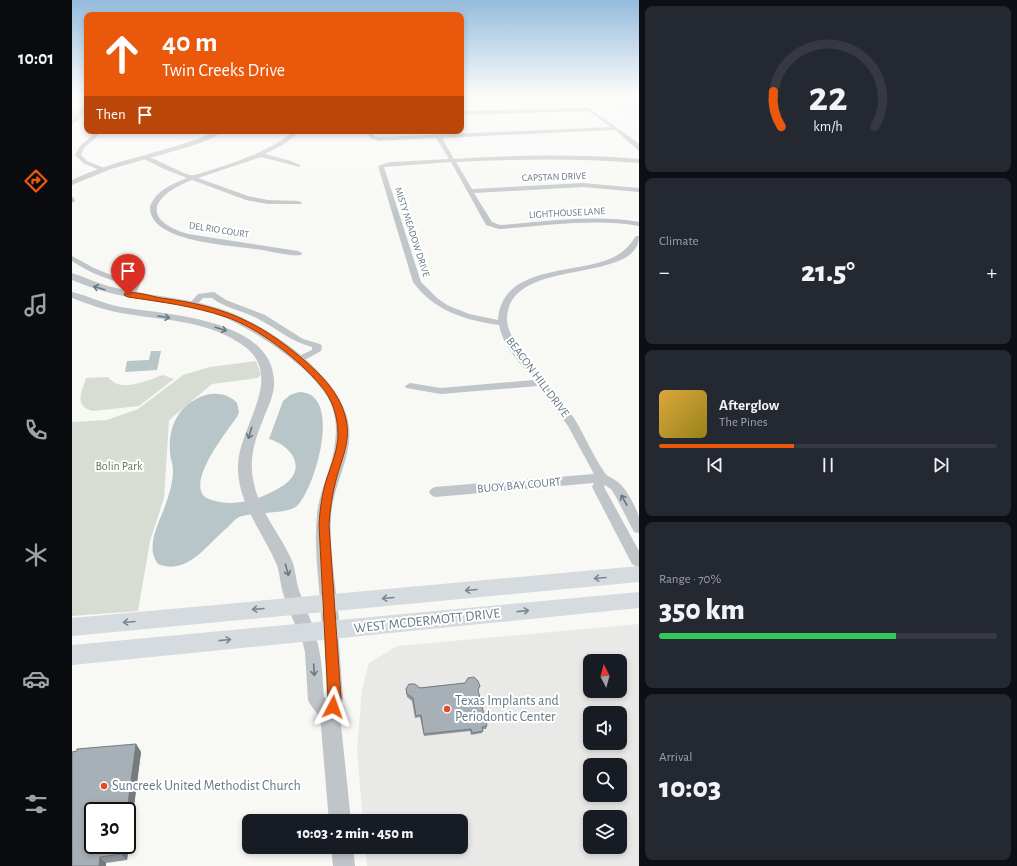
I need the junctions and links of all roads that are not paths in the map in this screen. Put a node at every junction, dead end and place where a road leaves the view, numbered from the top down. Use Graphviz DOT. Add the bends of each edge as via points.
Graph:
graph roads {
  1 [pos="96,134"];
  2 [pos="214,134"];
  3 [pos="293,134"];
  4 [pos="371,134"];
  5 [pos="473,134"];
  6 [pos="624,134"];
  7 [pos="438,136"];
  8 [pos="639,149"];
  9 [pos="260,154"];
  10 [pos="144,157"];
  11 [pos="639,158"];
  12 [pos="453,161"];
  13 [pos="639,161"];
  14 [pos="298,166"];
  15 [pos="102,169"];
  16 [pos="193,178"];
  17 [pos="72,183"];
  18 [pos="639,190"];
  19 [pos="470,191"];
  20 [pos="299,203"];
  21 [pos="639,224"];
  22 [pos="639,238"];
  23 [pos="298,253"];
  24 [pos="72,258"];
  25 [pos="72,276"];
  26 [pos="72,295"];
  27 [pos="128,295"];
  28 [pos="192,304"];
  29 [pos="502,323"];
  30 [pos="298,360"];
  31 [pos="541,383"];
  32 [pos="410,386"];
  33 [pos="602,478"];
  34 [pos="435,492"];
  35 [pos="639,528"];
  36 [pos="639,562"];
  37 [pos="639,574"];
  38 [pos="639,600"];
  39 [pos="330,603"];
  40 [pos="297,606"];
  41 [pos="72,627"];
  42 [pos="331,630"];
  43 [pos="307,632"];
  44 [pos="72,655"];
  45 [pos="330,715"];
  46 [pos="339,814"];
  47 [pos="343,854"];
  48 [pos="344,866"];
  1 -- 15 [label="street" via="82,147 78,155 85,162"];
  2 -- 10 [label="street" via="194,143"];
  3 -- 9 [label="street, DEL RIO COURT"];
  4 -- 7 [label="street" via="374,138"];
  5 -- 7 [label="street"];
  6 -- 8 [label="street"];
  7 -- 12 [label="street"];
  9 -- 14 [label="street"];
  9 -- 16 [label="street, DEL RIO COURT"];
  10 -- 15 [label="street"];
  10 -- 16 [label="street"];
  11 -- 13 [label="street"];
  12 -- 13 [label="street" via="552,156"];
  12 -- 19 [label="street"];
  12 -- 29 [label="street, MISTY MEADOW DRIVE" via="380,167 417,282 424,292 446,308 462,315"];
  15 -- 17 [label="street"];
  16 -- 20 [label="street" via="246,198"];
  16 -- 23 [label="street, DEL RIO COURT" via="166,191 154,203 153,213 164,227 199,238"];
  18 -- 19 [label="street, CAPSTAN DRIVE" via="583,185"];
  19 -- 21 [label="street, LIGHTHOUSE LANE" via="489,223 495,226 606,220"];
  22 -- 29 [label="street, BEACON HILL DRIVE" via="632,248 616,259 590,267 546,275 521,287 505,307"];
  24 -- 27 [label="street" via="91,270 136,284"];
  27 -- 25 [label="street, one-way" via="94,286"];
  26 -- 40 [label="street, one-way" via="118,309 220,328 240,338 256,352 264,365 268,387 264,404 252,427 246,448 245,467 249,492 285,564"];
  27 -- 28 [label="street"];
  28 -- 30 [label="street" via="253,326 283,346"];
  28 -- 30 [label="street" via="201,296 214,296 262,317 296,339 317,346 313,352"];
  29 -- 31 [label="street, BEACON HILL DRIVE" via="507,338"];
  30 -- 39 [label="street" via="329,390 342,423 340,453 324,514"];
  31 -- 32 [label="street" via="441,391"];
  31 -- 33 [label="street, BEACON HILL DRIVE" via="569,418"];
  33 -- 34 [label="street, BUOY BAY COURT"];
  35 -- 33 [label="street, BEACON HILL DRIVE, one-way" via="616,486"];
  33 -- 36 [label="street, BEACON HILL DRIVE" via="598,487"];
  37 -- 39 [label="main road, WEST MCDERMOTT DRIVE, one-way"];
  42 -- 38 [label="main road, WEST MCDERMOTT DRIVE, one-way"];
  39 -- 40 [label="main road, WEST MCDERMOTT DRIVE"];
  39 -- 42 [label="street"];
  40 -- 41 [label="main road, WEST MCDERMOTT DRIVE, one-way"];
  40 -- 43 [label="street"];
  42 -- 43 [label="main road, WEST MCDERMOTT DRIVE"];
  42 -- 45 [label="street" via="335,698"];
  44 -- 43 [label="main road, WEST MCDERMOTT DRIVE, one-way"];
  43 -- 45 [label="street, one-way" via="313,652 316,700"];
  45 -- 46 [label="street"];
  47 -- 48 [label="street"];
}
